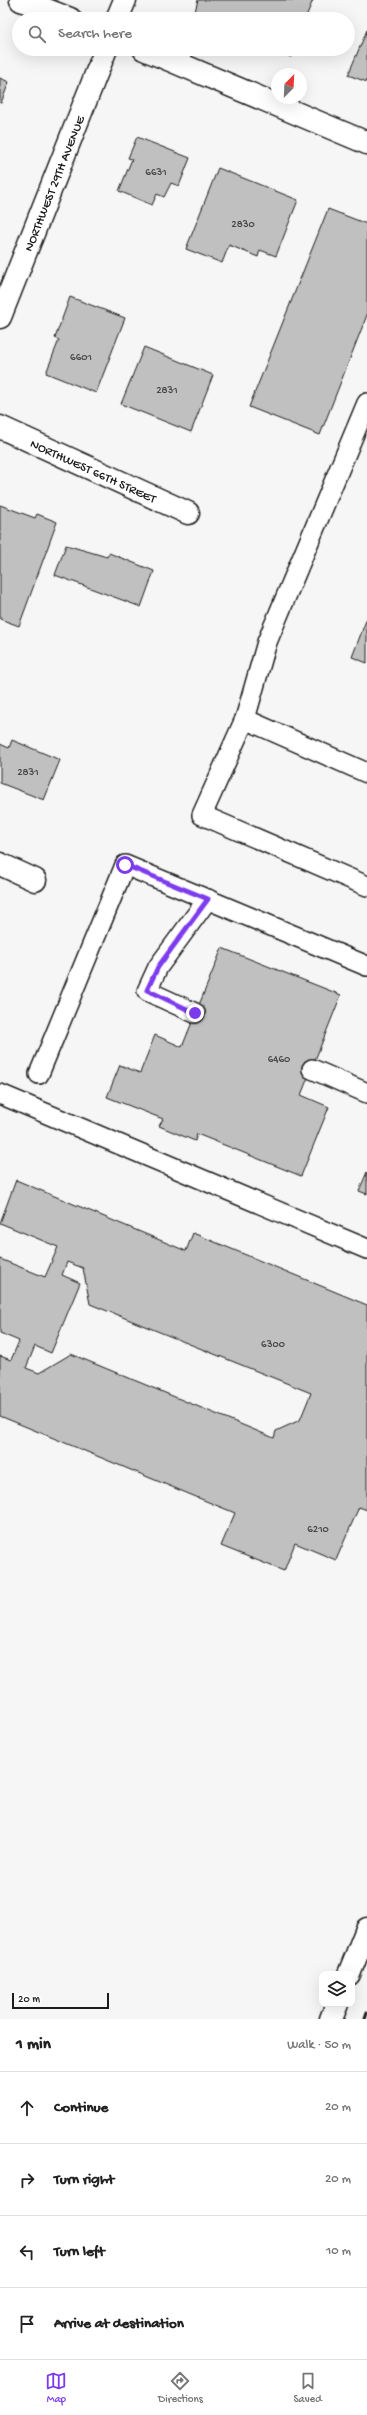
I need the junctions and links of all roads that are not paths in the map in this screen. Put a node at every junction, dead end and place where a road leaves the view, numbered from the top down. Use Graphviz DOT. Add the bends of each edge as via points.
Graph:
graph roads {
  1 [pos="21,0"];
  2 [pos="125,0"];
  3 [pos="52,12"];
  4 [pos="120,12"];
  5 [pos="103,56"];
  6 [pos="161,56"];
  7 [pos="367,143"];
  8 [pos="0,317"];
  9 [pos="367,403"];
  10 [pos="0,427"];
  11 [pos="188,513"];
  12 [pos="245,719"];
  13 [pos="367,773"];
  14 [pos="0,864"];
  15 [pos="35,880"];
  16 [pos="367,886"];
  17 [pos="208,899"];
  18 [pos="367,966"];
  19 [pos="195,1013"];
  20 [pos="312,1068"];
  21 [pos="39,1074"];
  22 [pos="367,1093"];
  23 [pos="0,1094"];
  24 [pos="367,1249"];
  25 [pos="367,1929"];
  26 [pos="350,1971"];
  27 [pos="336,2007"];
  28 [pos="331,2019"];
  1 -- 3 [label="street"];
  2 -- 4 [label="street"];
  5 -- 8 [label="street, NORTHWEST 29TH AVENUE"];
  6 -- 7 [label="street"];
  9 -- 12 [label="lane" via="267,642"];
  10 -- 11 [label="street, NORTHWEST 66TH STREET"];
  12 -- 13 [label="lane"];
  12 -- 16 [label="lane" via="202,815"];
  14 -- 15 [label="street"];
  17 -- 18 [label="lane"];
  17 -- 19 [label="lane" via="158,967 147,990"];
  17 -- 21 [label="lane" via="125,865"];
  20 -- 22 [label="lane"];
  23 -- 24 [label="lane"];
  25 -- 26 [label="street"];
  27 -- 28 [label="street"];
}
